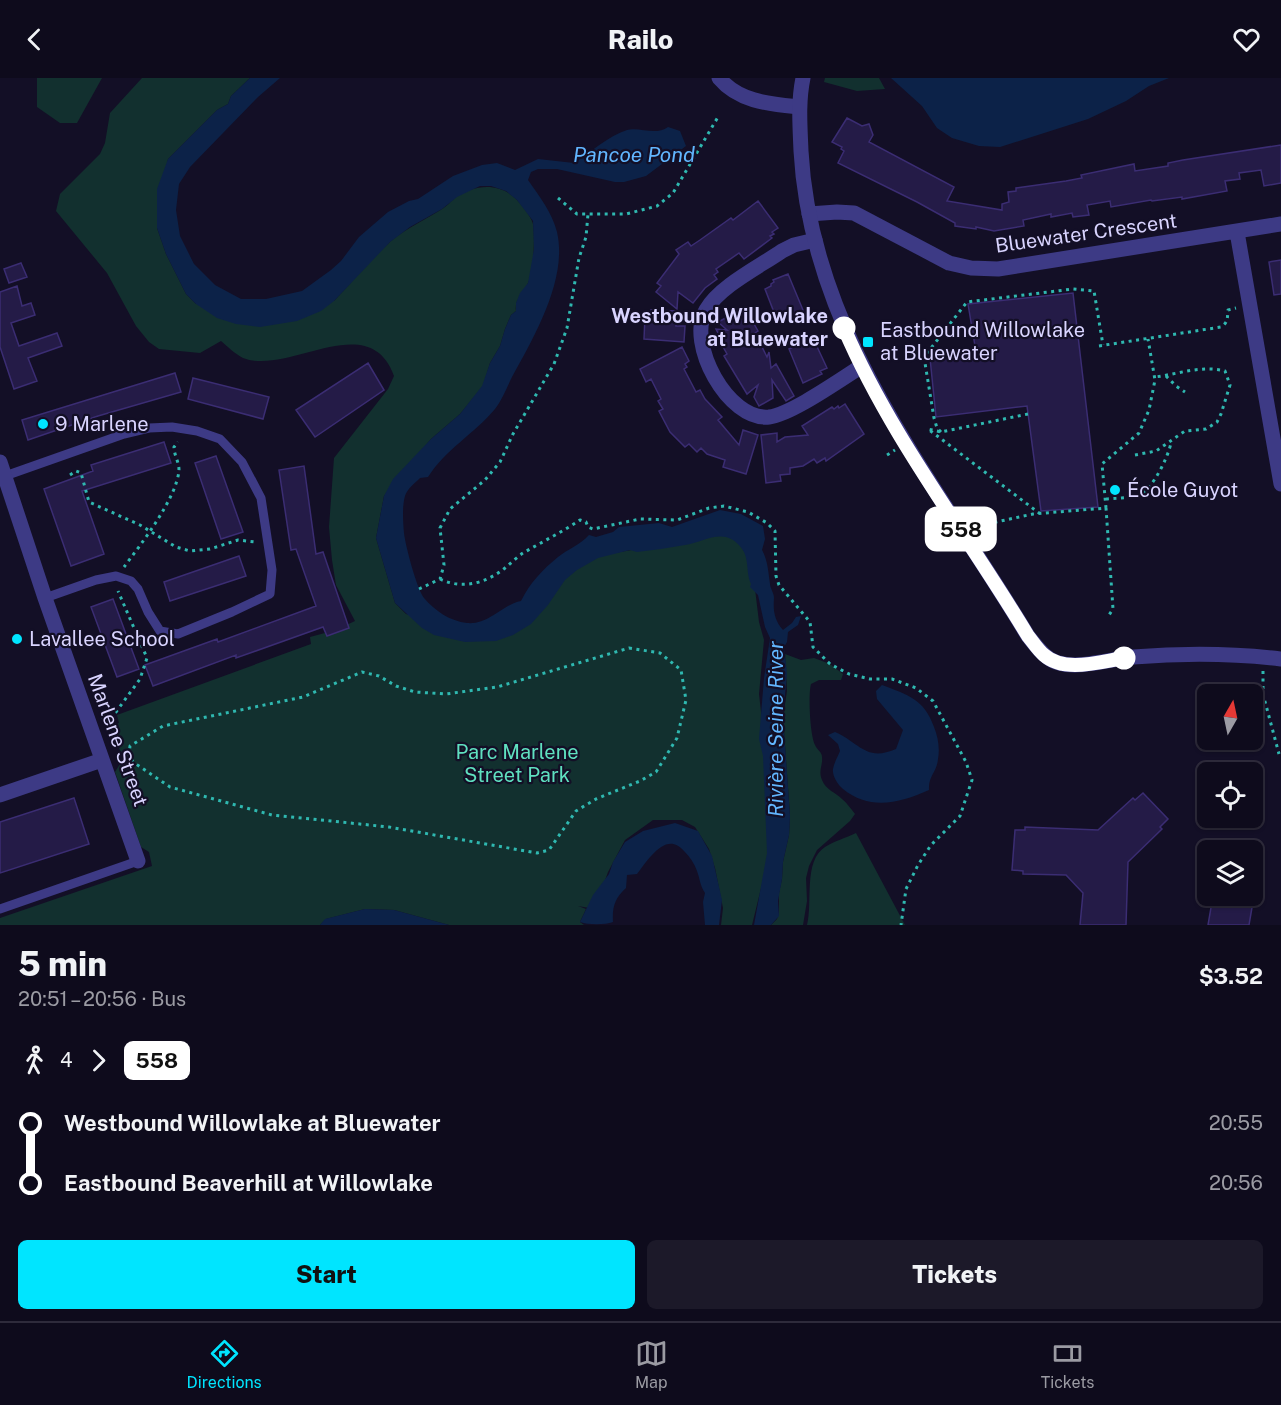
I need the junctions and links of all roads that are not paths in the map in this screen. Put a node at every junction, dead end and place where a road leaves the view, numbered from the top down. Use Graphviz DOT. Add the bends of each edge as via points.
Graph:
graph roads {
  1 [pos="719,78"];
  2 [pos="803,78"];
  3 [pos="799,107"];
  4 [pos="809,214"];
  5 [pos="1281,224"];
  6 [pos="1237,232"];
  7 [pos="815,240"];
  8 [pos="862,366"];
  9 [pos="2,469"];
  10 [pos="1281,484"];
  11 [pos="45,598"];
  12 [pos="1281,659"];
  13 [pos="102,760"];
  14 [pos="0,795"];
  15 [pos="138,861"];
  16 [pos="0,909"];
  1 -- 3 [label="street" via="747,99"];
  2 -- 3 [label="street"];
  3 -- 4 [label="street"];
  4 -- 6 [label="street, Bluewater Crescent" via="854,213 949,262 971,268 998,269"];
  4 -- 7 [label="street"];
  5 -- 6 [label="street, Bluewater Crescent"];
  6 -- 10 [label="street"];
  7 -- 8 [label="street" via="830,291"];
  7 -- 8 [label="street" via="782,251 713,300 700,327 711,370 728,399 740,409 769,417 788,411"];
  8 -- 12 [label="street" via="905,443 1044,656 1070,665 1193,653"];
  9 -- 11 [label="street, Marlene Street"];
  9 -- 11 [label="lane" via="124,434 172,427 220,438 242,462 261,498 272,570 270,594 232,612 178,634 160,631 138,589 131,581 116,576"];
  11 -- 13 [label="street, Marlene Street"];
  13 -- 14 [label="street"];
  13 -- 15 [label="street, Marlene Street"];
  15 -- 16 [label="lane"];
}
